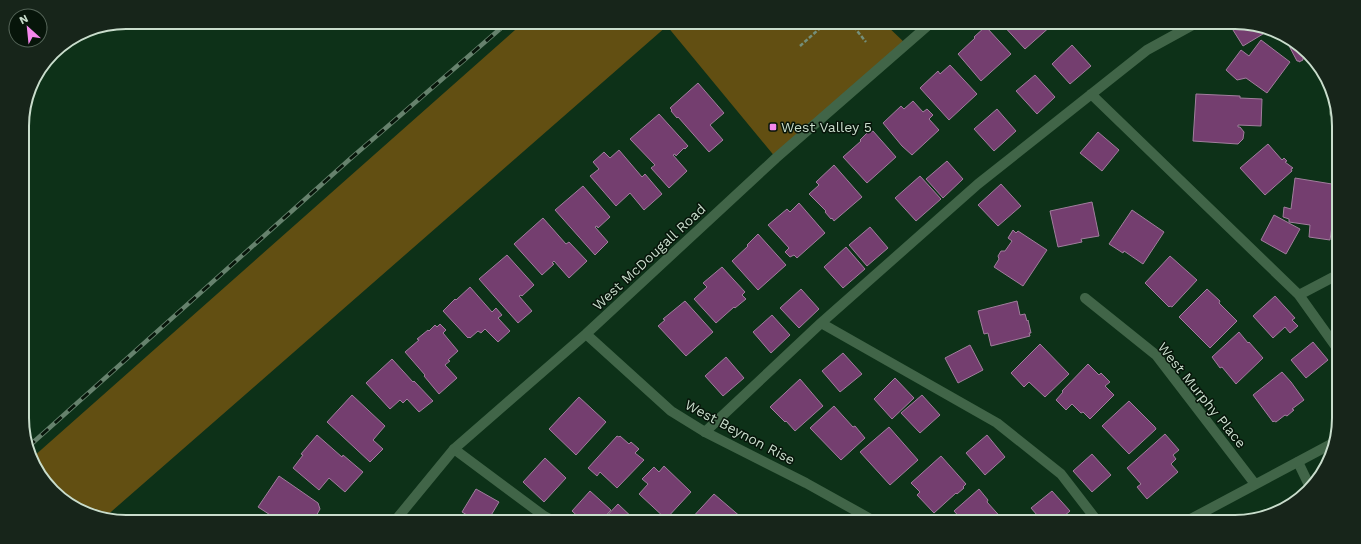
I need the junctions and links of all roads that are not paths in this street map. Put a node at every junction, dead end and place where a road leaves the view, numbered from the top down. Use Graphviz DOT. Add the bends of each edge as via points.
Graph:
graph roads {
  1 [pos="924,29"];
  2 [pos="1185,29"];
  3 [pos="1091,94"];
  4 [pos="1332,278"];
  5 [pos="1299,295"];
  6 [pos="1085,298"];
  7 [pos="821,323"];
  8 [pos="586,334"];
  9 [pos="1332,341"];
  10 [pos="705,432"];
  11 [pos="1328,446"];
  12 [pos="454,449"];
  13 [pos="1298,462"];
  14 [pos="1307,483"];
  15 [pos="1255,484"];
  16 [pos="400,515"];
  17 [pos="543,515"];
  18 [pos="863,515"];
  19 [pos="1093,515"];
  20 [pos="1197,515"];
  1 -- 8 [label="street, West McDougall Road" via="776,158"];
  2 -- 3 [label="street" via="1147,50"];
  3 -- 5 [label="street"];
  3 -- 7 [label="street" via="978,184"];
  4 -- 5 [label="street"];
  5 -- 9 [label="street"];
  6 -- 15 [label="street, West Murphy Place" via="1156,355"];
  7 -- 10 [label="street"];
  7 -- 19 [label="street" via="997,423 1061,474"];
  8 -- 10 [label="street, West Beynon Rise" via="671,411"];
  8 -- 12 [label="street, West McDougall Road"];
  10 -- 18 [label="street, West Beynon Rise"];
  11 -- 13 [label="street"];
  12 -- 16 [label="street, West McDougall Road"];
  12 -- 17 [label="street"];
  13 -- 14 [label="street"];
  13 -- 15 [label="street"];
  15 -- 20 [label="street"];
}
